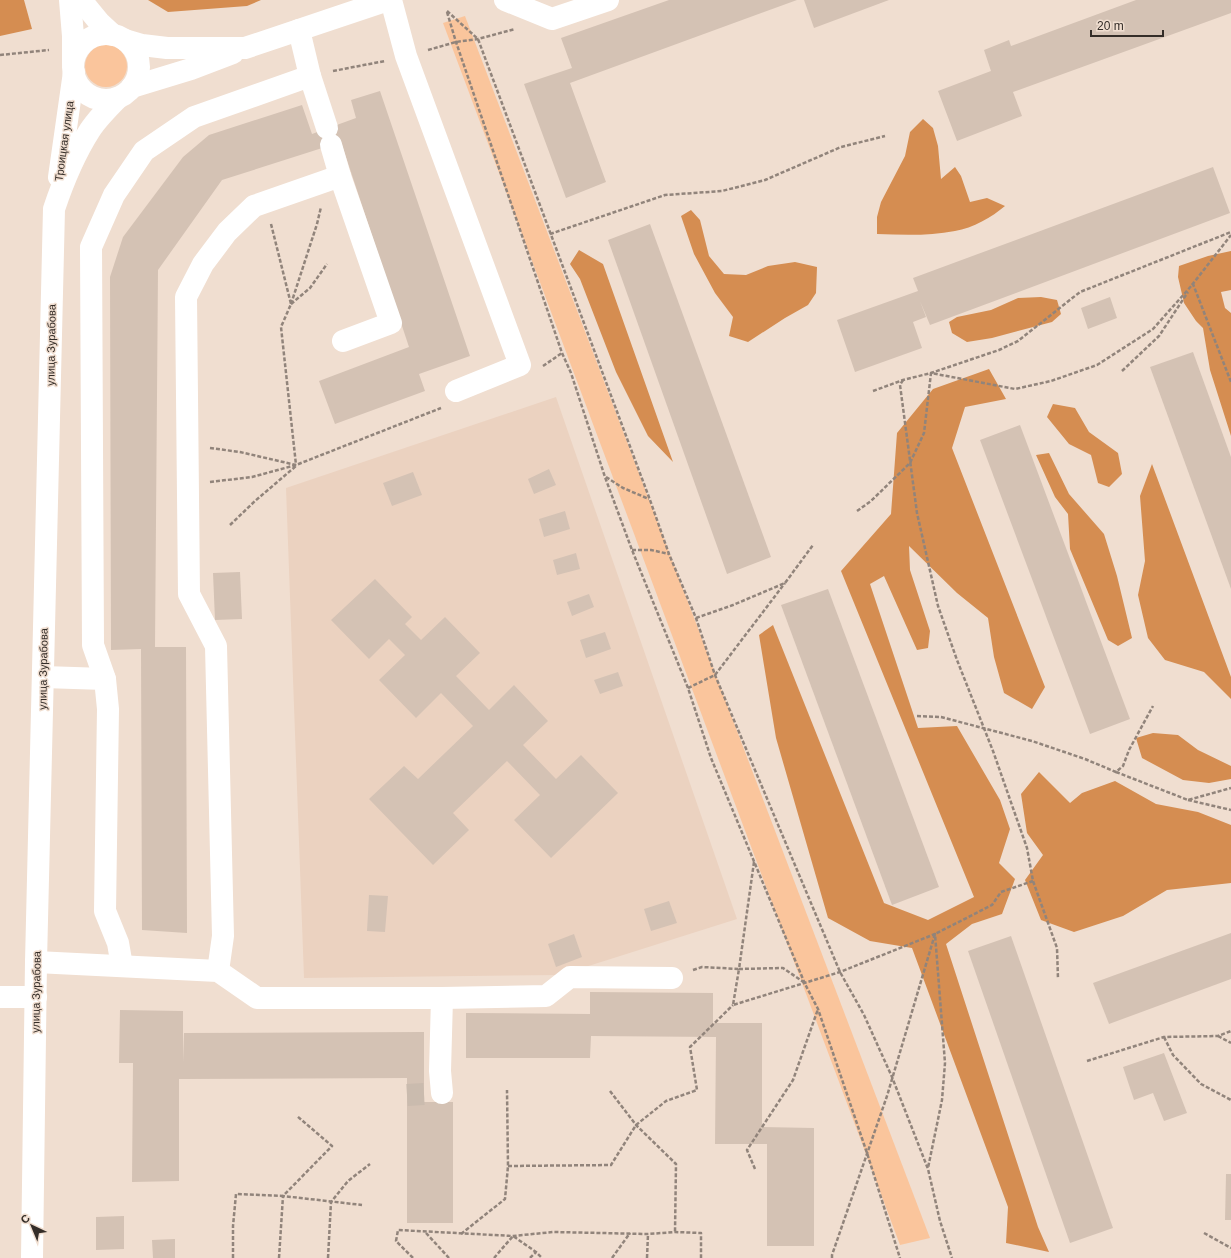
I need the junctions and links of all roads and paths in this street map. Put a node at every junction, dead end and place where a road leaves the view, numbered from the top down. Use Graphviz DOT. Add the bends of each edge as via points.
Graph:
graph roads {
  1 [pos="70,0"];
  2 [pos="80,0"];
  3 [pos="388,0"];
  4 [pos="391,0"];
  5 [pos="505,0"];
  6 [pos="608,0"];
  7 [pos="515,29"];
  8 [pos="299,30"];
  9 [pos="119,37"];
  10 [pos="478,39"];
  11 [pos="456,42"];
  12 [pos="245,48"];
  13 [pos="51,50"];
  14 [pos="0,55"];
  15 [pos="406,56"];
  16 [pos="73,69"];
  17 [pos="310,76"];
  18 [pos="125,92"];
  19 [pos="885,136"];
  20 [pos="340,176"];
  21 [pos="322,204"];
  22 [pos="54,210"];
  23 [pos="269,217"];
  24 [pos="550,234"];
  25 [pos="1231,234"];
  26 [pos="327,264"];
  27 [pos="1193,284"];
  28 [pos="291,304"];
  29 [pos="343,341"];
  30 [pos="562,353"];
  31 [pos="540,369"];
  32 [pos="1122,371"];
  33 [pos="931,374"];
  34 [pos="902,380"];
  35 [pos="1231,382"];
  36 [pos="873,391"];
  37 [pos="451,399"];
  38 [pos="209,448"];
  39 [pos="910,463"];
  40 [pos="296,465"];
  41 [pos="605,477"];
  42 [pos="206,482"];
  43 [pos="650,500"];
  44 [pos="857,511"];
  45 [pos="230,525"];
  46 [pos="813,545"];
  47 [pos="632,550"];
  48 [pos="669,554"];
  49 [pos="785,583"];
  50 [pos="696,618"];
  51 [pos="715,675"];
  52 [pos="43,677"];
  53 [pos="105,679"];
  54 [pos="688,688"];
  55 [pos="1153,706"];
  56 [pos="917,716"];
  57 [pos="985,728"];
  58 [pos="1116,772"];
  59 [pos="1231,788"];
  60 [pos="1188,800"];
  61 [pos="1231,810"];
  62 [pos="754,860"];
  63 [pos="1033,881"];
  64 [pos="935,934"];
  65 [pos="36,962"];
  66 [pos="122,966"];
  67 [pos="739,969"];
  68 [pos="218,971"];
  69 [pos="840,972"];
  70 [pos="672,978"];
  71 [pos="1058,979"];
  72 [pos="805,984"];
  73 [pos="0,997"];
  74 [pos="36,997"];
  75 [pos="442,998"];
  76 [pos="733,1005"];
  77 [pos="818,1009"];
  78 [pos="1231,1031"];
  79 [pos="1218,1036"];
  80 [pos="1164,1038"];
  81 [pos="1231,1043"];
  82 [pos="1087,1061"];
  83 [pos="892,1077"];
  84 [pos="508,1090"];
  85 [pos="610,1091"];
  86 [pos="442,1094"];
  87 [pos="1231,1100"];
  88 [pos="297,1116"];
  89 [pos="636,1124"];
  90 [pos="867,1153"];
  91 [pos="370,1164"];
  92 [pos="508,1166"];
  93 [pos="755,1169"];
  94 [pos="928,1169"];
  95 [pos="282,1196"];
  96 [pos="331,1202"];
  97 [pos="362,1205"];
  98 [pos="630,1232"];
  99 [pos="675,1232"];
  100 [pos="426,1233"];
  101 [pos="1204,1233"];
  102 [pos="461,1234"];
  103 [pos="648,1234"];
  104 [pos="513,1236"];
  105 [pos="1231,1248"];
  106 [pos="536,1252"];
  107 [pos="32,1258"];
  108 [pos="233,1258"];
  109 [pos="279,1258"];
  110 [pos="328,1258"];
  111 [pos="413,1258"];
  112 [pos="449,1258"];
  113 [pos="494,1258"];
  114 [pos="530,1258"];
  115 [pos="542,1258"];
  116 [pos="612,1258"];
  117 [pos="647,1258"];
  118 [pos="701,1258"];
  119 [pos="832,1258"];
  120 [pos="900,1258"];
  121 [pos="952,1258"];
  1 -- 16 [label="street, Троицкая улица"];
  2 -- 9 [label="street" via="99,22"];
  3 -- 8 [label="street"];
  4 -- 15 [label="street"];
  5 -- 6 [label="street" via="552,19"];
  7 -- 10 [label="path"];
  8 -- 12 [label="street"];
  8 -- 17 [label="street"];
  9 -- 12 [label="street" via="142,45 167,48"];
  9 -- 16 [label="street" via="104,34 85,42 77,51"];
  9 -- 18 [label="street" via="134,50 139,60 138,77"];
  10 -- 11 [label="path"];
  10 -- 11 [label="path" via="447,11"];
  10 -- 24 [label="path"];
  11 -- 15 [label="path"];
  11 -- 30 [label="path"];
  12 -- 18 [label="street"];
  13 -- 14 [label="path"];
  15 -- 17 [label="path"];
  15 -- 37 [label="street" via="520,365"];
  16 -- 18 [label="street" via="80,87 90,96 105,100"];
  16 -- 22 [label="street, Троицкая улица"];
  17 -- 20 [label="street"];
  17 -- 53 [label="street" via="194,117 144,151 114,195 90,247 93,645"];
  18 -- 22 [label="street, улица Зурабова" via="95,123 82,144"];
  19 -- 24 [label="path" via="841,147 765,180 722,191 665,195"];
  20 -- 29 [label="street" via="391,323"];
  20 -- 68 [label="street" via="254,206 227,232 204,264 186,297 189,594 216,646 223,936"];
  21 -- 28 [label="path"];
  22 -- 52 [label="street, улица Зурабова"];
  23 -- 28 [label="path"];
  24 -- 43 [label="path"];
  25 -- 27 [label="path"];
  25 -- 33 [label="path" via="1080,292 1018,341"];
  26 -- 28 [label="path" via="310,288"];
  27 -- 32 [label="path" via="1159,336"];
  27 -- 33 [label="path" via="1153,329 1097,366 1051,381 1015,389"];
  27 -- 35 [label="path"];
  28 -- 40 [label="path" via="281,327"];
  30 -- 31 [label="path"];
  30 -- 41 [label="path"];
  33 -- 34 [label="path"];
  33 -- 39 [label="path" via="924,433"];
  34 -- 36 [label="path"];
  34 -- 39 [label="path" via="900,385"];
  37 -- 40 [label="path"];
  38 -- 40 [label="path" via="240,452"];
  39 -- 44 [label="path"];
  39 -- 57 [label="path" via="917,513 938,606"];
  40 -- 42 [label="path" via="252,477"];
  40 -- 45 [label="path"];
  41 -- 43 [label="path"];
  41 -- 47 [label="path"];
  43 -- 48 [label="path"];
  46 -- 49 [label="path"];
  47 -- 48 [label="path"];
  47 -- 54 [label="path"];
  48 -- 50 [label="path"];
  49 -- 50 [label="path"];
  49 -- 51 [label="path"];
  50 -- 51 [label="path"];
  51 -- 54 [label="path"];
  51 -- 69 [label="path"];
  52 -- 53 [label="street"];
  52 -- 65 [label="street, улица Зурабова"];
  53 -- 66 [label="street" via="108,710 105,911 118,943"];
  54 -- 62 [label="path" via="711,758"];
  55 -- 58 [label="path" via="1123,766"];
  56 -- 57 [label="path" via="941,717"];
  57 -- 58 [label="path" via="1085,758"];
  57 -- 63 [label="path" via="1026,848"];
  58 -- 60 [label="path"];
  59 -- 60 [label="path"];
  60 -- 61 [label="path"];
  62 -- 67 [label="path"];
  62 -- 72 [label="path"];
  63 -- 64 [label="path" via="1001,892 992,905"];
  63 -- 71 [label="path" via="1057,948"];
  64 -- 69 [label="path"];
  64 -- 83 [label="path"];
  64 -- 94 [label="path" via="945,1063 942,1100"];
  65 -- 66 [label="street"];
  65 -- 74 [label="street, улица Зурабова"];
  66 -- 68 [label="street"];
  67 -- 70 [label="path" via="702,967"];
  67 -- 72 [label="path" via="783,968"];
  67 -- 76 [label="path"];
  68 -- 75 [label="street" via="256,998"];
  69 -- 72 [label="path"];
  69 -- 83 [label="path" via="864,1015"];
  70 -- 75 [label="street" via="570,977 546,996"];
  72 -- 76 [label="path"];
  72 -- 77 [label="path"];
  73 -- 74 [label="street"];
  74 -- 107 [label="street, улица Зурабова"];
  75 -- 86 [label="street"];
  76 -- 89 [label="path" via="690,1047 697,1090 666,1101"];
  77 -- 90 [label="path"];
  77 -- 93 [label="path" via="793,1080 747,1150"];
  78 -- 79 [label="path"];
  79 -- 80 [label="path"];
  79 -- 81 [label="path"];
  80 -- 82 [label="path"];
  80 -- 87 [label="path" via="1173,1055 1200,1084"];
  83 -- 90 [label="path"];
  83 -- 94 [label="path"];
  84 -- 92 [label="path"];
  85 -- 89 [label="path"];
  88 -- 95 [label="path" via="332,1146"];
  89 -- 92 [label="path" via="611,1165"];
  89 -- 99 [label="path" via="676,1164"];
  90 -- 119 [label="path"];
  90 -- 120 [label="path"];
  91 -- 96 [label="path" via="348,1181"];
  92 -- 102 [label="path" via="505,1199"];
  94 -- 121 [label="path"];
  95 -- 96 [label="path"];
  95 -- 108 [label="path" via="236,1194"];
  95 -- 109 [label="path"];
  96 -- 97 [label="path"];
  96 -- 110 [label="path"];
  98 -- 103 [label="path"];
  98 -- 104 [label="path" via="553,1232"];
  98 -- 116 [label="path"];
  99 -- 103 [label="path"];
  99 -- 118 [label="path" via="701,1233"];
  100 -- 102 [label="path"];
  100 -- 111 [label="path" via="398,1230 396,1241"];
  100 -- 112 [label="path"];
  101 -- 105 [label="path"];
  102 -- 104 [label="path"];
  103 -- 117 [label="path"];
  104 -- 106 [label="path"];
  104 -- 113 [label="path"];
  106 -- 114 [label="path"];
  106 -- 115 [label="path"];
}
